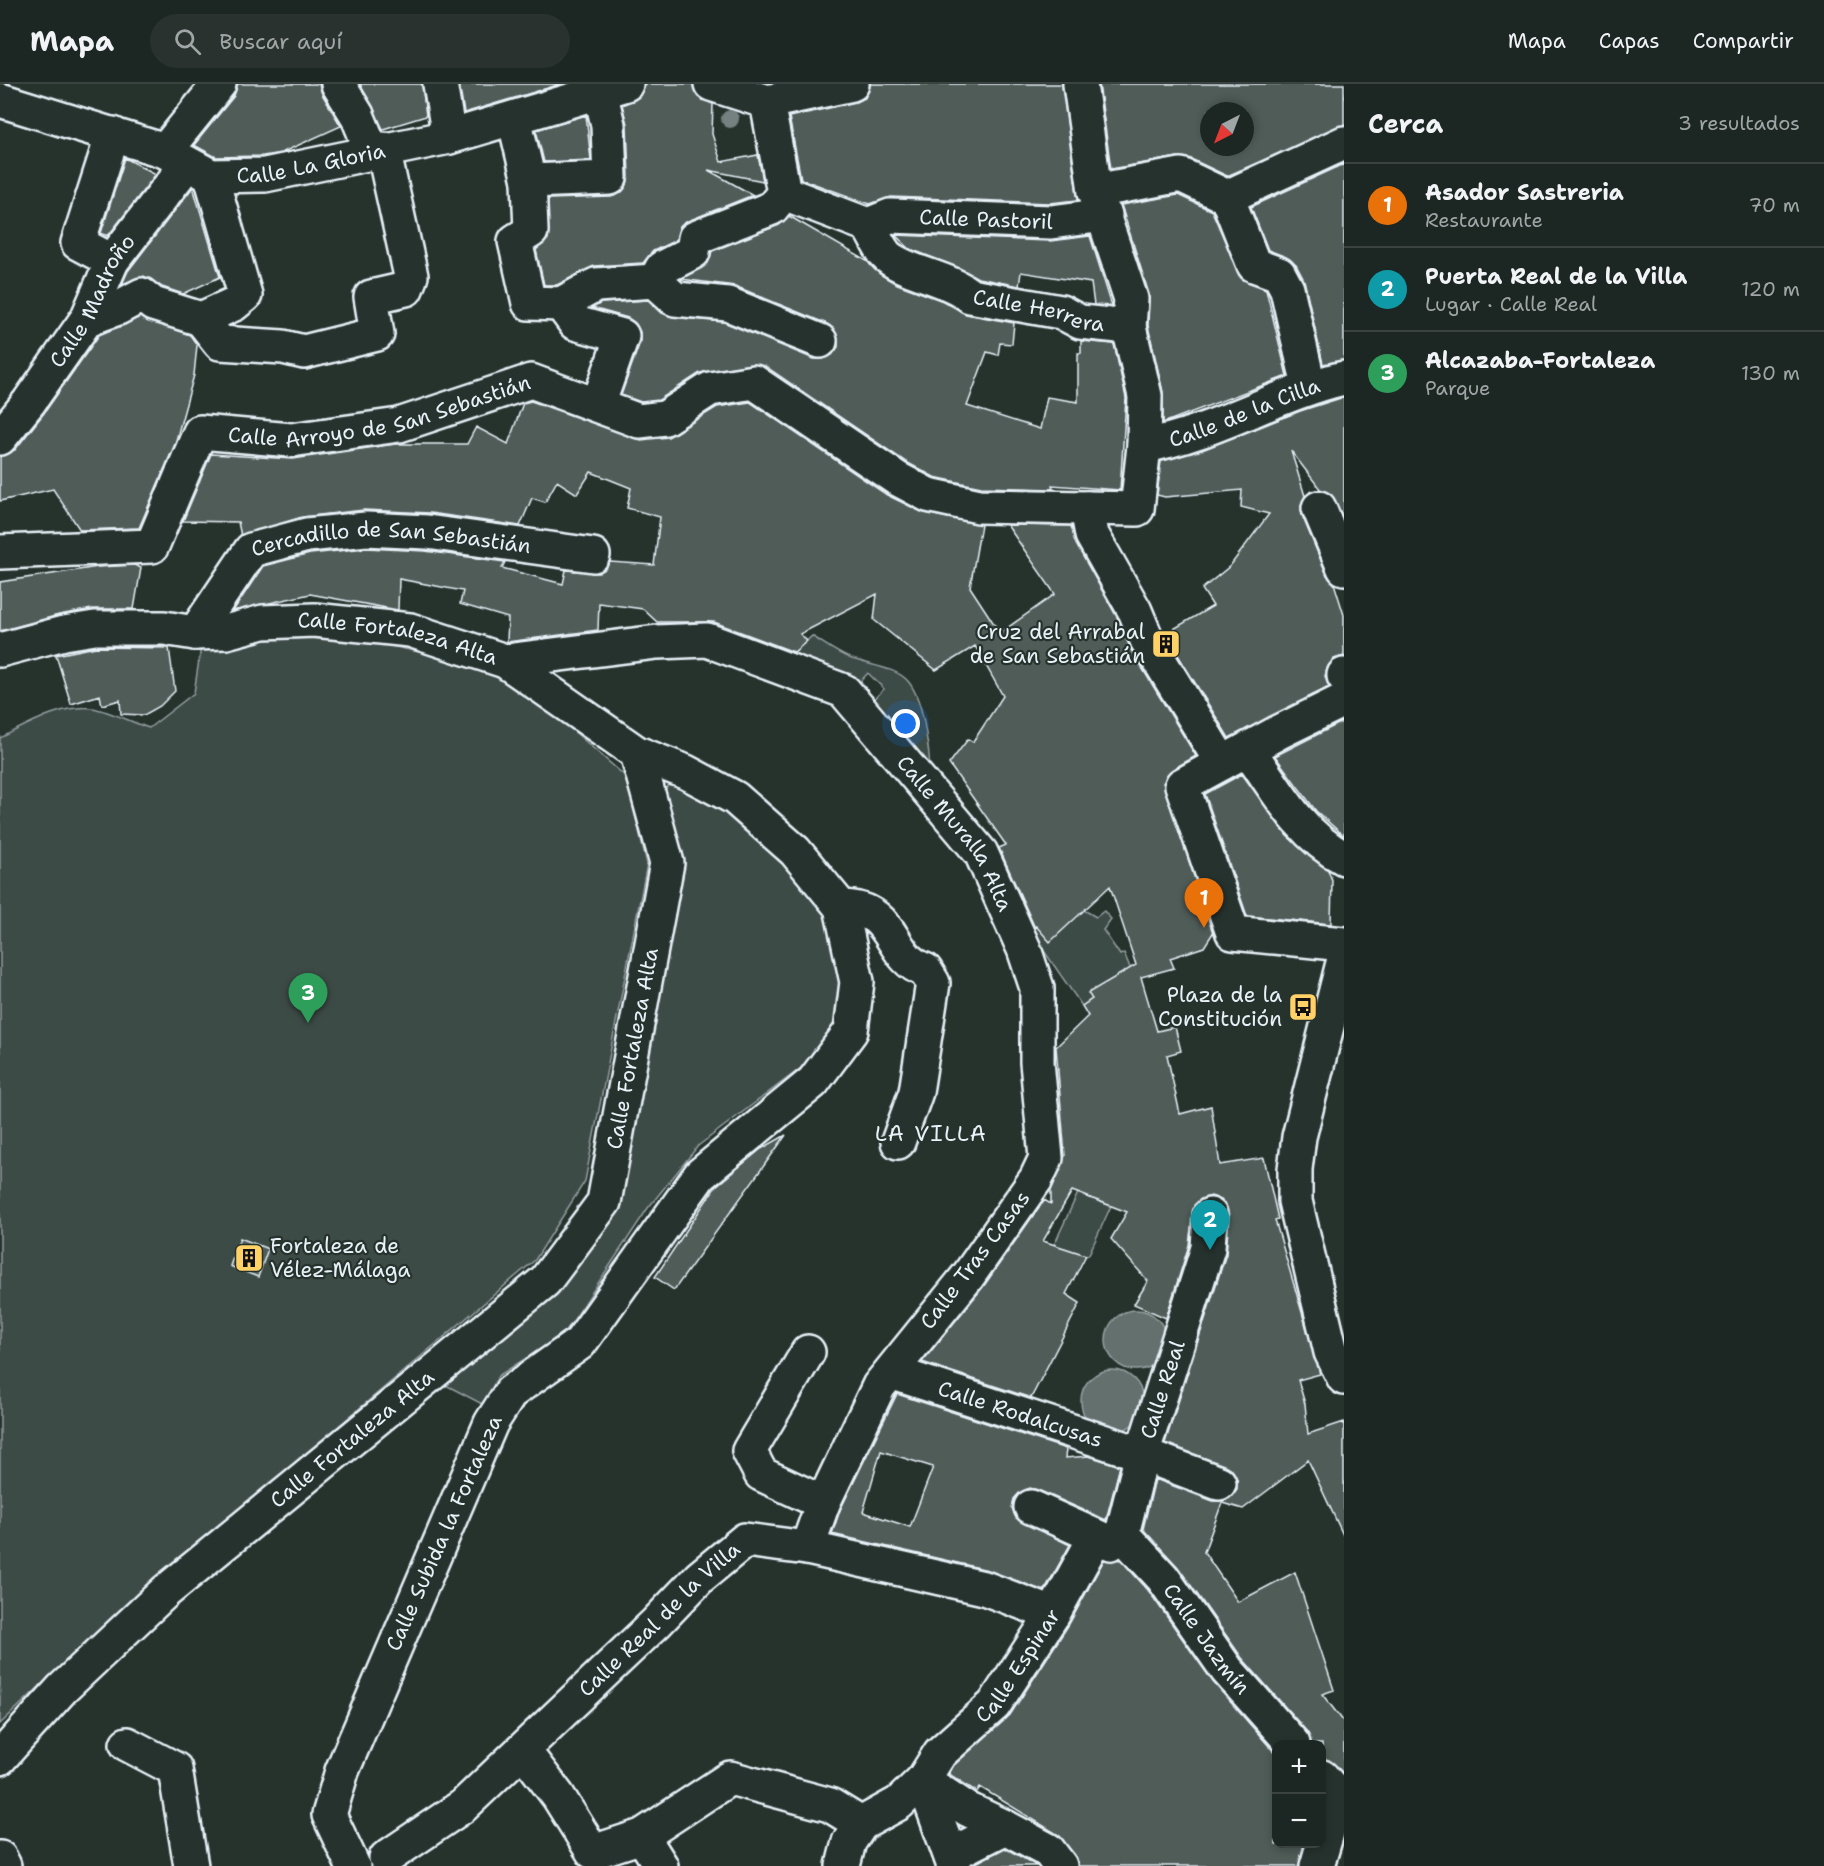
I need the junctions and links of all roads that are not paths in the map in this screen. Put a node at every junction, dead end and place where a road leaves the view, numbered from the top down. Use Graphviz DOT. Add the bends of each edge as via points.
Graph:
graph roads {
  1 [pos="219,84"];
  2 [pos="339,84"];
  3 [pos="440,84"];
  4 [pos="852,84"];
  5 [pos="1080,84"];
  6 [pos="723,85"];
  7 [pos="613,87"];
  8 [pos="0,100"];
  9 [pos="767,102"];
  10 [pos="514,118"];
  11 [pos="113,134"];
  12 [pos="449,137"];
  13 [pos="1344,143"];
  14 [pos="378,150"];
  15 [pos="188,164"];
  16 [pos="529,181"];
  17 [pos="784,193"];
  18 [pos="1227,197"];
  19 [pos="1100,203"];
  20 [pos="868,225"];
  21 [pos="112,261"];
  22 [pos="655,281"];
  23 [pos="561,304"];
  24 [pos="87,319"];
  25 [pos="201,319"];
  26 [pos="1129,327"];
  27 [pos="820,341"];
  28 [pos="1344,378"];
  29 [pos="1309,386"];
  30 [pos="598,405"];
  31 [pos="0,438"];
  32 [pos="1144,446"];
  33 [pos="1087,508"];
  34 [pos="1319,508"];
  35 [pos="0,552"];
  36 [pos="593,555"];
  37 [pos="1344,568"];
  38 [pos="195,633"];
  39 [pos="0,650"];
  40 [pos="505,661"];
  41 [pos="1344,700"];
  42 [pos="637,753"];
  43 [pos="1235,756"];
  44 [pos="1344,858"];
  45 [pos="841,907"];
  46 [pos="1344,944"];
  47 [pos="1024,949"];
  48 [pos="1344,959"];
  49 [pos="898,1142"];
  50 [pos="1210,1215"];
  51 [pos="1333,1309"];
  52 [pos="808,1352"];
  53 [pos="891,1372"];
  54 [pos="1344,1378"];
  55 [pos="1142,1454"];
  56 [pos="1219,1483"];
  57 [pos="823,1503"];
  58 [pos="1031,1507"];
  59 [pos="1108,1536"];
  60 [pos="807,1548"];
  61 [pos="1053,1614"];
  62 [pos="1289,1740"];
  63 [pos="127,1744"];
  64 [pos="524,1750"];
  65 [pos="0,1758"];
  66 [pos="923,1780"];
  67 [pos="1326,1782"];
  68 [pos="861,1824"];
  69 [pos="1005,1827"];
  70 [pos="642,1836"];
  71 [pos="0,1858"];
  72 [pos="386,1858"];
  73 [pos="953,1860"];
  74 [pos="4,1866"];
  75 [pos="191,1866"];
  76 [pos="353,1866"];
  77 [pos="661,1866"];
  78 [pos="843,1866"];
  79 [pos="1060,1866"];
  80 [pos="1317,1866"];
  1 -- 15 [label="street, Calle Madroño"];
  2 -- 14 [label="street"];
  3 -- 12 [label="street"];
  4 -- 9 [label="street"];
  5 -- 19 [label="street"];
  6 -- 9 [label="street"];
  7 -- 10 [label="street, Calle La Gloria"];
  7 -- 16 [label="street" via="608,125 610,178"];
  8 -- 11 [label="street, Calle La Gloria"];
  9 -- 17 [label="street"];
  10 -- 12 [label="street, Calle La Gloria"];
  10 -- 16 [label="street"];
  11 -- 15 [label="street, Calle La Gloria"];
  11 -- 21 [label="street" via="78,243"];
  12 -- 14 [label="street, Calle La Gloria"];
  13 -- 18 [label="street"];
  14 -- 15 [label="street, Calle La Gloria" via="265,175"];
  14 -- 25 [label="street" via="411,276 406,290 371,297 377,334 304,352 283,346 220,343"];
  15 -- 21 [label="street, Calle Madroño"];
  15 -- 25 [label="street" via="245,295"];
  16 -- 23 [label="street" via="531,231 515,241 529,303"];
  17 -- 20 [label="street"];
  17 -- 22 [label="street" via="772,208 695,238 693,252 662,268"];
  18 -- 19 [label="street, Calle Pastoril" via="1181,175"];
  18 -- 29 [label="street" via="1254,266 1279,274 1287,289"];
  19 -- 20 [label="street, Calle Pastoril" via="1051,222 890,216"];
  19 -- 26 [label="street" via="1131,299"];
  20 -- 26 [label="street, Calle Herrera" via="886,256 959,286 970,296 1061,312 1080,322"];
  21 -- 24 [label="street, Calle Madroño"];
  22 -- 23 [label="street" via="596,285"];
  22 -- 27 [label="street" via="675,299 728,304"];
  23 -- 30 [label="street" via="575,323 622,336"];
  24 -- 25 [label="street" via="118,309 142,295 153,304"];
  24 -- 31 [label="street, Calle Madroño"];
  26 -- 32 [label="street" via="1145,396"];
  28 -- 29 [label="street, Calle de la Cilla"];
  29 -- 32 [label="street, Calle de la Cilla" via="1178,440"];
  30 -- 33 [label="street, Calle Arroyo de San Sebastián" via="639,421 664,418 710,389 754,382 896,478 928,495 980,506"];
  30 -- 35 [label="street, Calle Arroyo de San Sebastián" via="531,381 399,425 291,440 200,432 152,546"];
  32 -- 33 [label="street, Calle Arroyo de San Sebastián" via="1137,509"];
  33 -- 43 [label="street" via="1092,535 1136,611 1147,639"];
  34 -- 37 [label="street"];
  36 -- 38 [label="street, Cercadillo de San Sebastián" via="427,532 366,529 307,535 251,550"];
  38 -- 39 [label="street, Calle Fortaleza Alta" via="164,628 95,628"];
  38 -- 40 [label="street, Calle Fortaleza Alta" via="226,632 263,622 314,620 411,630"];
  40 -- 42 [label="street, Calle Fortaleza Alta"];
  40 -- 47 [label="street, Calle Muralla Alta" via="657,642 707,640 844,691 981,853"];
  41 -- 43 [label="street"];
  42 -- 45 [label="street, Calle Subida la Fortaleza" via="686,772 735,798 795,851"];
  42 -- 65 [label="street, Calle Fortaleza Alta" via="667,863 604,1202 545,1281 165,1592 62,1689"];
  43 -- 44 [label="street" via="1323,847"];
  43 -- 46 [label="street" via="1182,785 1233,933"];
  45 -- 49 [label="street" via="859,907 875,914 913,966 925,969 933,983 916,1092"];
  45 -- 76 [label="street, Calle Subida la Fortaleza" via="857,982 851,1031 813,1082 700,1175 580,1343 511,1392 491,1423 342,1771 328,1815"];
  47 -- 53 [label="street, Calle Tras Casas" via="1037,988 1037,1062 1046,1158 1036,1179 968,1276"];
  48 -- 51 [label="street" via="1299,1137 1295,1169 1295,1201"];
  50 -- 55 [label="street, Calle Real" via="1208,1248"];
  51 -- 54 [label="street" via="1331,1352"];
  52 -- 57 [label="street" via="749,1451 760,1474"];
  53 -- 55 [label="street, Calle Rodalcusas"];
  53 -- 57 [label="street, Calle Tras Casas" via="867,1408"];
  55 -- 56 [label="street, Calle Rodalcusas"];
  55 -- 59 [label="street, Calle Real"];
  57 -- 60 [label="street, Calle Tras Casas"];
  58 -- 59 [label="street"];
  59 -- 61 [label="street, Calle Espinar"];
  59 -- 62 [label="street, Calle Jazmín" via="1163,1578 1227,1670"];
  60 -- 61 [label="street, Calle Real de la Villa" via="984,1588"];
  60 -- 64 [label="street, Calle Real de la Villa" via="745,1540 700,1577"];
  61 -- 66 [label="street, Calle Espinar" via="994,1705 940,1753"];
  63 -- 75 [label="street" via="175,1769"];
  64 -- 70 [label="street" via="593,1852"];
  64 -- 72 [label="street, Calle Real de la Villa" via="463,1806"];
  66 -- 68 [label="street, Calle Espinar" via="899,1803"];
  66 -- 69 [label="street"];
  66 -- 73 [label="street"];
  67 -- 80 [label="street" via="1338,1796"];
  68 -- 70 [label="street" via="830,1804 730,1778"];
  68 -- 78 [label="street" via="849,1842"];
  69 -- 73 [label="street"];
  69 -- 79 [label="street" via="1048,1850"];
  70 -- 77 [label="street"];
  71 -- 74 [label="street"];
}
